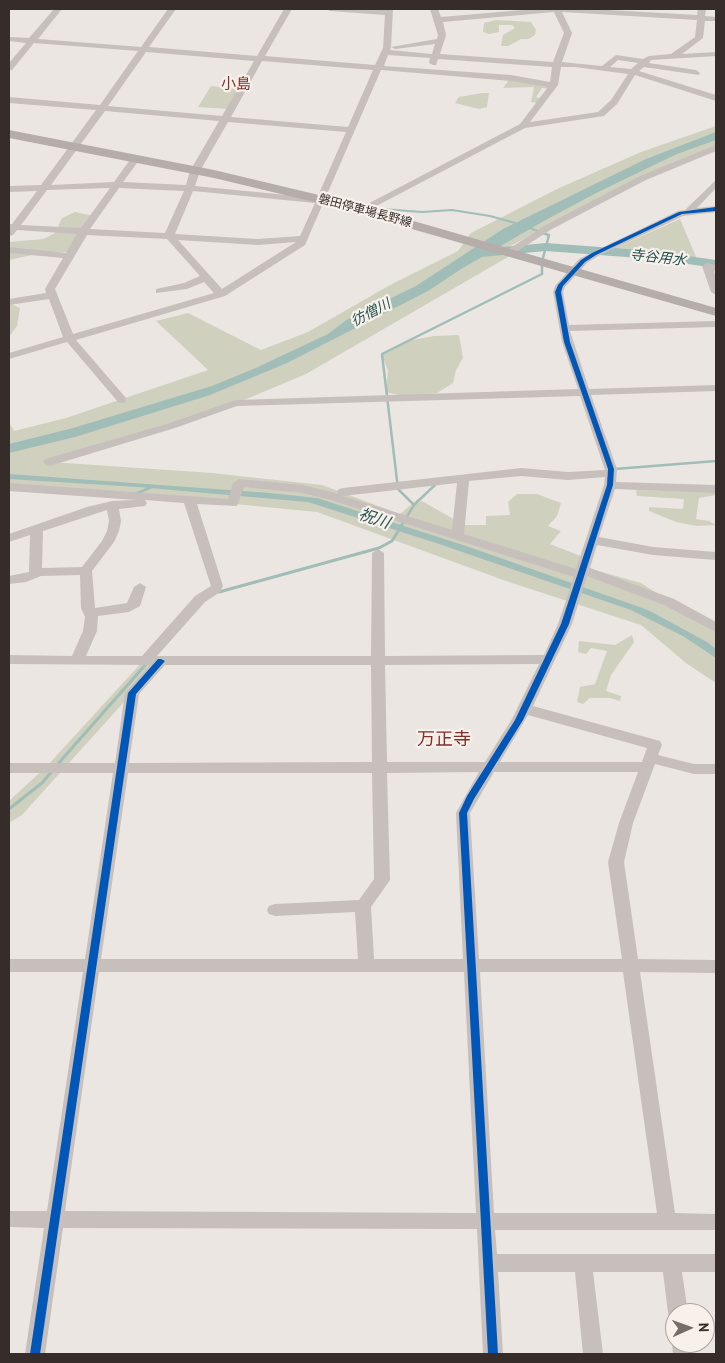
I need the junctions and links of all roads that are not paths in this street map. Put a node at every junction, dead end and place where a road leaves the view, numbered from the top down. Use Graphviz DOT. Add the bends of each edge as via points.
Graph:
graph roads {
  1 [pos="58,9"];
  2 [pos="172,9"];
  3 [pos="288,9"];
  4 [pos="330,9"];
  5 [pos="434,9"];
  6 [pos="557,9"];
  7 [pos="702,9"];
  8 [pos="600,10"];
  9 [pos="389,11"];
  10 [pos="701,18"];
  11 [pos="716,19"];
  12 [pos="439,20"];
  13 [pos="9,39"];
  14 [pos="31,41"];
  15 [pos="441,41"];
  16 [pos="144,50"];
  17 [pos="386,50"];
  18 [pos="713,54"];
  19 [pos="436,56"];
  20 [pos="673,56"];
  21 [pos="258,58"];
  22 [pos="643,63"];
  23 [pos="557,64"];
  24 [pos="9,68"];
  25 [pos="604,68"];
  26 [pos="378,69"];
  27 [pos="429,72"];
  28 [pos="633,72"];
  29 [pos="696,73"];
  30 [pos="554,85"];
  31 [pos="685,88"];
  32 [pos="716,98"];
  33 [pos="9,100"];
  34 [pos="102,108"];
  35 [pos="224,119"];
  36 [pos="523,126"];
  37 [pos="351,130"];
  38 [pos="9,134"];
  39 [pos="75,147"];
  40 [pos="716,148"];
  41 [pos="135,159"];
  42 [pos="195,170"];
  43 [pos="716,182"];
  44 [pos="116,185"];
  45 [pos="44,187"];
  46 [pos="190,188"];
  47 [pos="9,190"];
  48 [pos="320,200"];
  49 [pos="716,209"];
  50 [pos="362,210"];
  51 [pos="689,211"];
  52 [pos="11,229"];
  53 [pos="84,231"];
  54 [pos="168,236"];
  55 [pos="303,240"];
  56 [pos="9,250"];
  57 [pos="509,252"];
  58 [pos="69,256"];
  59 [pos="716,268"];
  60 [pos="572,271"];
  61 [pos="204,278"];
  62 [pos="160,291"];
  63 [pos="716,292"];
  64 [pos="221,294"];
  65 [pos="52,295"];
  66 [pos="9,302"];
  67 [pos="716,312"];
  68 [pos="716,324"];
  69 [pos="565,328"];
  70 [pos="69,338"];
  71 [pos="9,356"];
  72 [pos="716,388"];
  73 [pos="584,392"];
  74 [pos="122,400"];
  75 [pos="50,462"];
  76 [pos="463,478"];
  77 [pos="610,479"];
  78 [pos="9,487"];
  79 [pos="716,489"];
  80 [pos="343,492"];
  81 [pos="192,500"];
  82 [pos="112,505"];
  83 [pos="37,528"];
  84 [pos="458,536"];
  85 [pos="9,538"];
  86 [pos="592,540"];
  87 [pos="378,553"];
  88 [pos="716,556"];
  89 [pos="86,570"];
  90 [pos="35,574"];
  91 [pos="581,575"];
  92 [pos="9,580"];
  93 [pos="140,587"];
  94 [pos="90,613"];
  95 [pos="716,628"];
  96 [pos="549,659"];
  97 [pos="9,660"];
  98 [pos="77,660"];
  99 [pos="153,660"];
  100 [pos="379,661"];
  101 [pos="525,709"];
  102 [pos="649,762"];
  103 [pos="9,768"];
  104 [pos="122,768"];
  105 [pos="380,768"];
  106 [pos="489,768"];
  107 [pos="716,769"];
  108 [pos="363,906"];
  109 [pos="275,910"];
  110 [pos="9,965"];
  111 [pos="94,965"];
  112 [pos="366,966"];
  113 [pos="471,966"];
  114 [pos="631,966"];
  115 [pos="716,966"];
  116 [pos="9,1219"];
  117 [pos="55,1219"];
  118 [pos="486,1222"];
  119 [pos="667,1222"];
  120 [pos="716,1222"];
  121 [pos="489,1263"];
  122 [pos="584,1263"];
  123 [pos="671,1263"];
  124 [pos="716,1263"];
  125 [pos="677,1303"];
  126 [pos="35,1354"];
  127 [pos="493,1354"];
  128 [pos="593,1354"];
  1 -- 14 [label="street"];
  2 -- 16 [label="street"];
  3 -- 21 [label="street"];
  4 -- 9 [label="street"];
  5 -- 12 [label="street"];
  6 -- 8 [label="street"];
  6 -- 12 [label="street"];
  6 -- 23 [label="street" via="568,33"];
  7 -- 10 [label="street"];
  8 -- 10 [label="street"];
  9 -- 17 [label="street"];
  10 -- 11 [label="street"];
  10 -- 20 [label="street" via="699,38"];
  12 -- 15 [label="street"];
  13 -- 14 [label="street"];
  14 -- 16 [label="street"];
  14 -- 24 [label="street"];
  15 -- 17 [label="street"];
  15 -- 19 [label="street"];
  16 -- 21 [label="street"];
  16 -- 34 [label="street"];
  17 -- 19 [label="street"];
  17 -- 26 [label="street"];
  18 -- 20 [label="street"];
  18 -- 29 [label="street"];
  19 -- 23 [label="street"];
  19 -- 27 [label="street"];
  20 -- 22 [label="street" via="653,57"];
  21 -- 26 [label="street"];
  21 -- 35 [label="street"];
  22 -- 25 [label="street" via="616,57"];
  22 -- 28 [label="street"];
  22 -- 29 [label="street"];
  23 -- 25 [label="street"];
  23 -- 30 [label="street"];
  25 -- 28 [label="street"];
  26 -- 27 [label="street"];
  26 -- 37 [label="street"];
  27 -- 30 [label="street" via="511,78"];
  28 -- 31 [label="street"];
  28 -- 36 [label="street" via="614,102 601,114"];
  29 -- 31 [label="street"];
  30 -- 36 [label="street"];
  31 -- 32 [label="street"];
  33 -- 34 [label="street"];
  34 -- 35 [label="street"];
  34 -- 39 [label="street"];
  35 -- 37 [label="street"];
  35 -- 42 [label="street"];
  36 -- 50 [label="street"];
  37 -- 48 [label="street"];
  38 -- 39 [label="main road, 磐田停車場長野線"];
  39 -- 41 [label="main road, 磐田停車場長野線"];
  39 -- 45 [label="street"];
  40 -- 57 [label="street" via="643,178 549,227"];
  41 -- 42 [label="main road, 磐田停車場長野線"];
  41 -- 44 [label="street"];
  42 -- 46 [label="street"];
  42 -- 48 [label="main road, 磐田停車場長野線"];
  43 -- 51 [label="street"];
  44 -- 45 [label="street"];
  44 -- 46 [label="street"];
  44 -- 53 [label="street"];
  45 -- 47 [label="street"];
  45 -- 52 [label="street"];
  46 -- 48 [label="street"];
  46 -- 54 [label="street"];
  48 -- 50 [label="main road, 磐田停車場長野線"];
  48 -- 55 [label="street"];
  49 -- 51 [label="street"];
  50 -- 57 [label="main road, 磐田停車場長野線"];
  51 -- 60 [label="street" via="594,254"];
  52 -- 53 [label="street"];
  53 -- 54 [label="street"];
  53 -- 58 [label="street"];
  54 -- 55 [label="street" via="258,242"];
  54 -- 61 [label="street"];
  55 -- 64 [label="street"];
  56 -- 58 [label="street"];
  57 -- 60 [label="main road, 磐田停車場長野線"];
  58 -- 65 [label="street" via="50,289"];
  59 -- 63 [label="street" via="707,266"];
  60 -- 67 [label="main road, 磐田停車場長野線"];
  60 -- 69 [label="street" via="558,292"];
  61 -- 62 [label="street" via="187,286"];
  61 -- 64 [label="street"];
  64 -- 70 [label="street"];
  65 -- 66 [label="street"];
  65 -- 70 [label="street"];
  68 -- 69 [label="street"];
  69 -- 73 [label="street"];
  70 -- 71 [label="street"];
  70 -- 74 [label="street"];
  72 -- 73 [label="street"];
  73 -- 75 [label="street" via="236,403"];
  73 -- 77 [label="street"];
  76 -- 77 [label="street" via="521,472"];
  76 -- 80 [label="street"];
  76 -- 84 [label="street"];
  77 -- 79 [label="street"];
  77 -- 86 [label="street"];
  78 -- 81 [label="street"];
  81 -- 82 [label="street"];
  81 -- 84 [label="street" via="232,503 240,483 322,493"];
  81 -- 99 [label="street" via="217,586 200,599"];
  82 -- 83 [label="street"];
  82 -- 89 [label="street" via="115,522 108,542"];
  83 -- 85 [label="street"];
  83 -- 90 [label="street"];
  84 -- 91 [label="street"];
  86 -- 88 [label="street" via="653,551"];
  86 -- 91 [label="street"];
  87 -- 100 [label="street"];
  89 -- 90 [label="street"];
  89 -- 94 [label="street"];
  90 -- 92 [label="street"];
  91 -- 95 [label="street" via="669,602"];
  91 -- 96 [label="street"];
  93 -- 94 [label="street" via="133,606"];
  94 -- 98 [label="street" via="90,631"];
  96 -- 100 [label="street"];
  96 -- 101 [label="street"];
  97 -- 98 [label="street"];
  98 -- 99 [label="street"];
  99 -- 100 [label="street"];
  99 -- 104 [label="street" via="132,693"];
  100 -- 105 [label="street"];
  101 -- 102 [label="street" via="655,745"];
  101 -- 106 [label="street"];
  102 -- 106 [label="street"];
  102 -- 107 [label="street"];
  102 -- 114 [label="street" via="626,823 616,862"];
  103 -- 104 [label="street"];
  104 -- 105 [label="street"];
  104 -- 111 [label="street"];
  105 -- 106 [label="street"];
  105 -- 108 [label="street" via="382,880"];
  106 -- 113 [label="street" via="463,813"];
  108 -- 109 [label="street"];
  108 -- 112 [label="street"];
  110 -- 111 [label="street"];
  111 -- 112 [label="street"];
  111 -- 117 [label="street"];
  112 -- 113 [label="street"];
  113 -- 114 [label="street"];
  113 -- 118 [label="street"];
  114 -- 115 [label="street"];
  114 -- 119 [label="street"];
  116 -- 117 [label="street"];
  117 -- 118 [label="street"];
  117 -- 126 [label="street"];
  118 -- 119 [label="street"];
  118 -- 121 [label="street"];
  119 -- 120 [label="street"];
  121 -- 122 [label="street"];
  121 -- 127 [label="street"];
  122 -- 123 [label="street"];
  122 -- 128 [label="street"];
  123 -- 124 [label="street"];
  123 -- 125 [label="street"];
}
